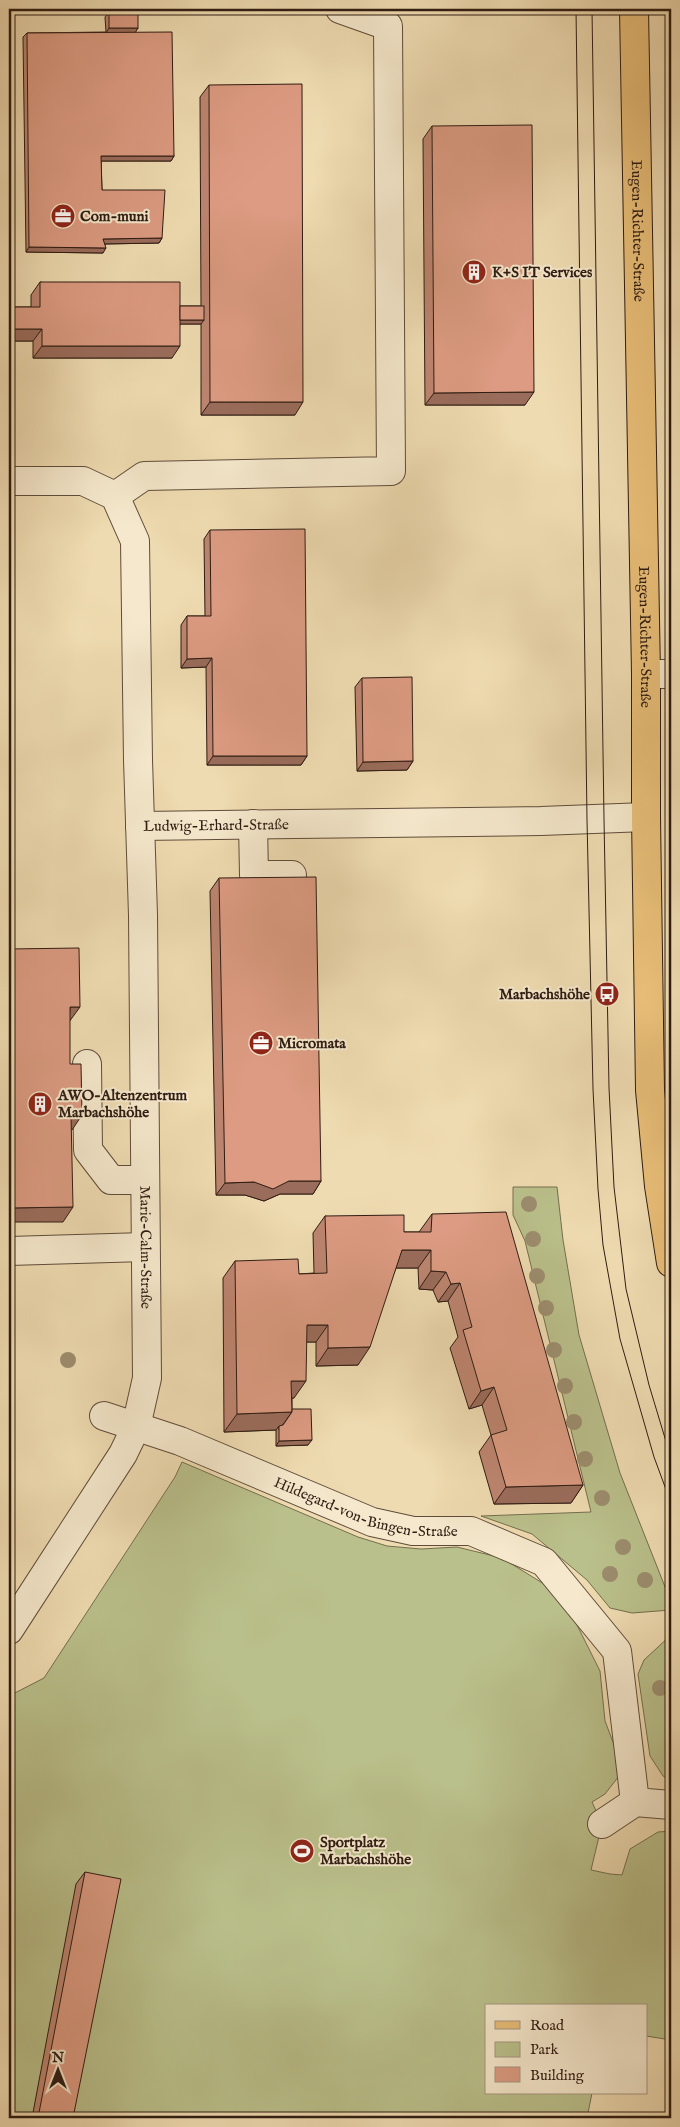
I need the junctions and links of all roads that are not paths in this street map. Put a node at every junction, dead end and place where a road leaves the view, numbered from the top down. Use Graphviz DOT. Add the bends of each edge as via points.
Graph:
graph roads {
  1 [pos="340,9"];
  2 [pos="634,9"];
  3 [pos="9,481"];
  4 [pos="115,496"];
  5 [pos="658,674"];
  6 [pos="646,817"];
  7 [pos="254,824"];
  8 [pos="140,826"];
  9 [pos="292,875"];
  10 [pos="87,1064"];
  11 [pos="61,1140"];
  12 [pos="88,1150"];
  13 [pos="146,1180"];
  14 [pos="146,1247"];
  15 [pos="9,1251"];
  16 [pos="671,1263"];
  17 [pos="104,1416"];
  18 [pos="136,1427"];
  19 [pos="9,1630"];
  20 [pos="635,1802"];
  21 [pos="671,1805"];
  22 [pos="602,1824"];
  1 -- 4 [label="street" via="388,26 391,471 144,476"];
  2 -- 5 [label="main road, Eugen-Richter-Straße"];
  3 -- 4 [label="street" via="82,481"];
  4 -- 8 [label="street, Ludwig-Erhard-Straße" via="135,541"];
  5 -- 6 [label="main road, Eugen-Richter-Straße"];
  6 -- 7 [label="street, Ludwig-Erhard-Straße"];
  6 -- 16 [label="main road, Eugen-Richter-Straße" via="650,1090 659,1186"];
  7 -- 8 [label="street, Ludwig-Erhard-Straße"];
  7 -- 9 [label="street" via="254,875"];
  8 -- 13 [label="street, Marie-Calm-Straße"];
  10 -- 12 [label="street"];
  11 -- 12 [label="street"];
  12 -- 13 [label="street" via="111,1180"];
  13 -- 14 [label="street, Marie-Calm-Straße"];
  14 -- 15 [label="street"];
  14 -- 18 [label="street, Marie-Calm-Straße" via="147,1378"];
  17 -- 18 [label="street, Hildegard-von-Bingen-Straße"];
  18 -- 19 [label="street, Marie-Calm-Straße" via="123,1454"];
  18 -- 20 [label="street, Hildegard-von-Bingen-Straße" via="180,1441 372,1522 413,1531 471,1531 544,1562 617,1651"];
  20 -- 21 [label="street"];
  20 -- 22 [label="street"];
}
